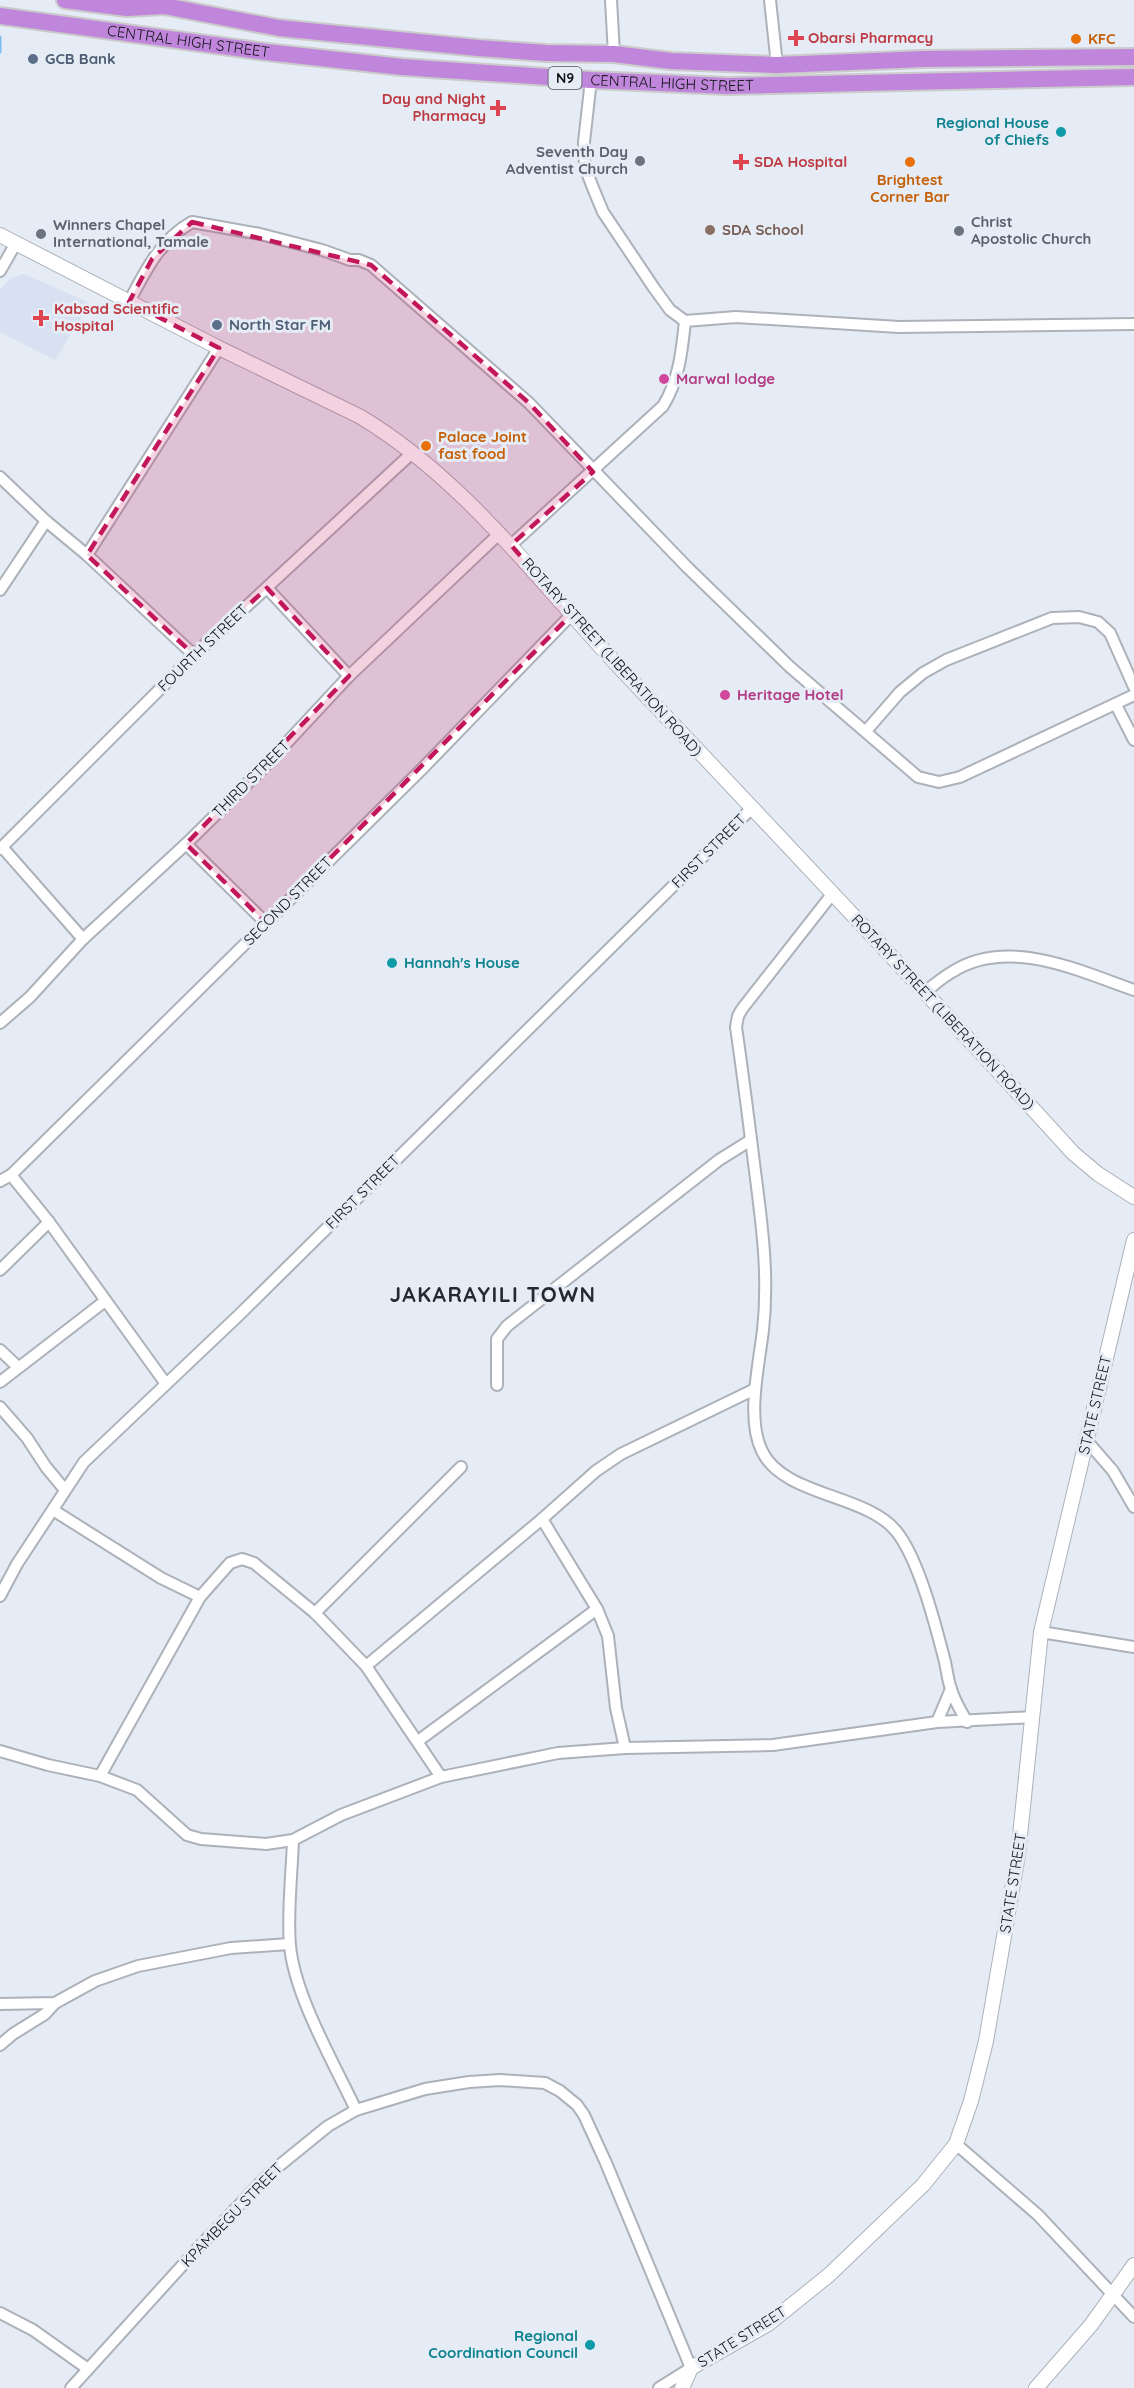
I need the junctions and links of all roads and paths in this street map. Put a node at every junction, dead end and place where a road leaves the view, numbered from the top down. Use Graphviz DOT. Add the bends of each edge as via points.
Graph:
graph roads {
  1 [pos="65,0"];
  2 [pos="612,0"];
  3 [pos="770,0"];
  4 [pos="165,3"];
  5 [pos="0,16"];
  6 [pos="614,54"];
  7 [pos="1134,57"];
  8 [pos="1028,59"];
  9 [pos="777,65"];
  10 [pos="1134,78"];
  11 [pos="1017,79"];
  12 [pos="591,80"];
  13 [pos="0,235"];
  14 [pos="15,243"];
  15 [pos="0,271"];
  16 [pos="129,302"];
  17 [pos="685,321"];
  18 [pos="1134,324"];
  19 [pos="219,348"];
  20 [pos="412,453"];
  21 [pos="593,472"];
  22 [pos="0,477"];
  23 [pos="46,521"];
  24 [pos="500,533"];
  25 [pos="511,545"];
  26 [pos="87,555"];
  27 [pos="267,588"];
  28 [pos="0,590"];
  29 [pos="571,615"];
  30 [pos="194,655"];
  31 [pos="349,676"];
  32 [pos="1134,687"];
  33 [pos="1134,695"];
  34 [pos="1116,705"];
  35 [pos="866,731"];
  36 [pos="1134,740"];
  37 [pos="752,808"];
  38 [pos="186,844"];
  39 [pos="1,848"];
  40 [pos="833,893"];
  41 [pos="266,923"];
  42 [pos="83,939"];
  43 [pos="1134,990"];
  44 [pos="926,991"];
  45 [pos="0,1023"];
  46 [pos="751,1140"];
  47 [pos="11,1175"];
  48 [pos="0,1180"];
  49 [pos="1134,1197"];
  50 [pos="50,1222"];
  51 [pos="1134,1240"];
  52 [pos="0,1270"];
  53 [pos="1129,1280"];
  54 [pos="105,1301"];
  55 [pos="0,1350"];
  56 [pos="18,1367"];
  57 [pos="0,1382"];
  58 [pos="166,1384"];
  59 [pos="497,1385"];
  60 [pos="755,1389"];
  61 [pos="0,1407"];
  62 [pos="1087,1441"];
  63 [pos="461,1467"];
  64 [pos="65,1490"];
  65 [pos="1134,1507"];
  66 [pos="53,1510"];
  67 [pos="542,1519"];
  68 [pos="0,1596"];
  69 [pos="200,1597"];
  70 [pos="597,1609"];
  71 [pos="315,1613"];
  72 [pos="1041,1632"];
  73 [pos="1134,1647"];
  74 [pos="366,1666"];
  75 [pos="951,1689"];
  76 [pos="1033,1717"];
  77 [pos="937,1722"];
  78 [pos="967,1722"];
  79 [pos="418,1741"];
  80 [pos="625,1748"];
  81 [pos="0,1751"];
  82 [pos="100,1776"];
  83 [pos="441,1777"];
  84 [pos="293,1840"];
  85 [pos="290,1944"];
  86 [pos="55,2003"];
  87 [pos="0,2004"];
  88 [pos="0,2045"];
  89 [pos="356,2110"];
  90 [pos="956,2144"];
  91 [pos="1134,2265"];
  92 [pos="1114,2295"];
  93 [pos="0,2313"];
  94 [pos="1134,2317"];
  95 [pos="691,2368"];
  96 [pos="88,2369"];
  97 [pos="71,2388"];
  98 [pos="659,2388"];
  99 [pos="682,2388"];
  100 [pos="1036,2388"];
  1 -- 4 [label="highway, CENTRAL HIGH STREET / N9" via="127,8"];
  2 -- 6 [label="street"];
  3 -- 9 [label="street"];
  4 -- 6 [label="highway, CENTRAL HIGH STREET / N9" via="279,28 501,49"];
  5 -- 12 [label="highway, CENTRAL HIGH STREET / N9" via="402,67"];
  6 -- 9 [label="highway, CENTRAL HIGH STREET / N9" via="671,61"];
  7 -- 8 [label="highway, CENTRAL HIGH STREET / N9"];
  8 -- 9 [label="highway, CENTRAL HIGH STREET / N9"];
  8 -- 11 [label="highway"];
  10 -- 11 [label="highway, CENTRAL HIGH STREET / N9"];
  11 -- 12 [label="highway, CENTRAL HIGH STREET / N9" via="727,86"];
  12 -- 17 [label="street" via="584,142 585,167 592,189 654,288 670,310"];
  13 -- 14 [label="street, ROTARY STREET (LIBERATION ROAD)"];
  14 -- 15 [label="street"];
  14 -- 16 [label="street, ROTARY STREET (LIBERATION ROAD)"];
  16 -- 19 [label="street, ROTARY STREET (LIBERATION ROAD)"];
  16 -- 21 [label="street" via="152,259 192,222 260,234 359,260 371,265 529,403"];
  17 -- 18 [label="street" via="736,316 899,327"];
  17 -- 21 [label="street" via="672,391 663,406"];
  19 -- 20 [label="street, ROTARY STREET (LIBERATION ROAD)" via="359,416"];
  19 -- 26 [label="street"];
  20 -- 24 [label="street, ROTARY STREET (LIBERATION ROAD)"];
  20 -- 27 [label="street, FOURTH STREET"];
  21 -- 25 [label="street"];
  21 -- 35 [label="street" via="790,668"];
  22 -- 23 [label="street"];
  23 -- 26 [label="street"];
  23 -- 28 [label="street"];
  24 -- 25 [label="street, ROTARY STREET (LIBERATION ROAD)"];
  24 -- 31 [label="street, THIRD STREET"];
  25 -- 29 [label="street, ROTARY STREET (LIBERATION ROAD)"];
  26 -- 30 [label="street"];
  27 -- 30 [label="street, FOURTH STREET"];
  27 -- 31 [label="street"];
  29 -- 37 [label="street, ROTARY STREET (LIBERATION ROAD)"];
  29 -- 41 [label="street, SECOND STREET"];
  30 -- 39 [label="street, FOURTH STREET"];
  31 -- 38 [label="street, THIRD STREET"];
  32 -- 35 [label="street" via="1110,633 1098,622 1079,617 1052,618 923,673 900,692"];
  33 -- 34 [label="street"];
  34 -- 35 [label="street" via="960,777 939,782 918,777"];
  34 -- 36 [label="street"];
  37 -- 40 [label="street, ROTARY STREET (LIBERATION ROAD)"];
  37 -- 58 [label="street, FIRST STREET"];
  38 -- 41 [label="street"];
  38 -- 42 [label="street, THIRD STREET"];
  39 -- 42 [label="street"];
  40 -- 44 [label="street, ROTARY STREET (LIBERATION ROAD)"];
  40 -- 46 [label="street" via="738,1016 736,1027"];
  41 -- 47 [label="street, SECOND STREET"];
  42 -- 45 [label="street, THIRD STREET" via="30,997"];
  43 -- 44 [label="street" via="1047,959 1016,956 972,963 953,971"];
  44 -- 49 [label="street, ROTARY STREET (LIBERATION ROAD)" via="1073,1153"];
  46 -- 59 [label="street" via="719,1160 507,1326 497,1339"];
  46 -- 60 [label="street" via="766,1287"];
  47 -- 48 [label="street, SECOND STREET"];
  47 -- 50 [label="street"];
  50 -- 52 [label="street"];
  50 -- 54 [label="street"];
  51 -- 53 [label="street, STATE STREET"];
  53 -- 62 [label="street, STATE STREET"];
  54 -- 56 [label="street"];
  54 -- 58 [label="street"];
  55 -- 56 [label="street"];
  56 -- 57 [label="street"];
  58 -- 64 [label="street, FIRST STREET" via="84,1462"];
  60 -- 67 [label="street" via="621,1454"];
  60 -- 75 [label="street" via="756,1433 762,1452 774,1468 798,1483 888,1522 903,1540 932,1613"];
  61 -- 64 [label="street"];
  62 -- 65 [label="street" via="1113,1471"];
  62 -- 72 [label="street, STATE STREET"];
  63 -- 71 [label="street"];
  64 -- 66 [label="street, FIRST STREET"];
  66 -- 68 [label="street, FIRST STREET"];
  66 -- 69 [label="street" via="161,1578"];
  67 -- 70 [label="street"];
  67 -- 74 [label="street"];
  69 -- 71 [label="street" via="230,1563 242,1559 254,1563"];
  69 -- 82 [label="street"];
  70 -- 79 [label="street"];
  70 -- 80 [label="street" via="608,1636"];
  71 -- 74 [label="street"];
  72 -- 73 [label="street"];
  72 -- 76 [label="street, STATE STREET"];
  74 -- 79 [label="street"];
  75 -- 77 [label="street"];
  75 -- 78 [label="street"];
  76 -- 78 [label="street"];
  76 -- 90 [label="street, STATE STREET" via="1018,1855 998,1974 980,2068"];
  77 -- 78 [label="street"];
  77 -- 80 [label="street" via="773,1745"];
  79 -- 83 [label="street"];
  80 -- 83 [label="street" via="558,1753"];
  81 -- 82 [label="street"];
  82 -- 84 [label="street" via="137,1790 188,1834 201,1839 266,1844"];
  83 -- 84 [label="street" via="341,1815"];
  84 -- 85 [label="street"];
  85 -- 86 [label="street" via="231,1948 138,1966 94,1982"];
  85 -- 89 [label="street" via="303,1995"];
  86 -- 87 [label="street"];
  86 -- 88 [label="street"];
  89 -- 95 [label="street, KPAMBEGU STREET" via="425,2089 469,2082 537,2083 560,2091 584,2115"];
  89 -- 96 [label="street, KPAMBEGU STREET" via="328,2126 269,2174"];
  90 -- 92 [label="street" via="1038,2215"];
  90 -- 95 [label="street, STATE STREET" via="923,2185 794,2304 768,2324"];
  91 -- 92 [label="street"];
  92 -- 94 [label="street"];
  92 -- 100 [label="street"];
  93 -- 96 [label="street"];
  95 -- 98 [label="street, STATE STREET"];
  95 -- 99 [label="street"];
  96 -- 97 [label="street, KPAMBEGU STREET"];
}
